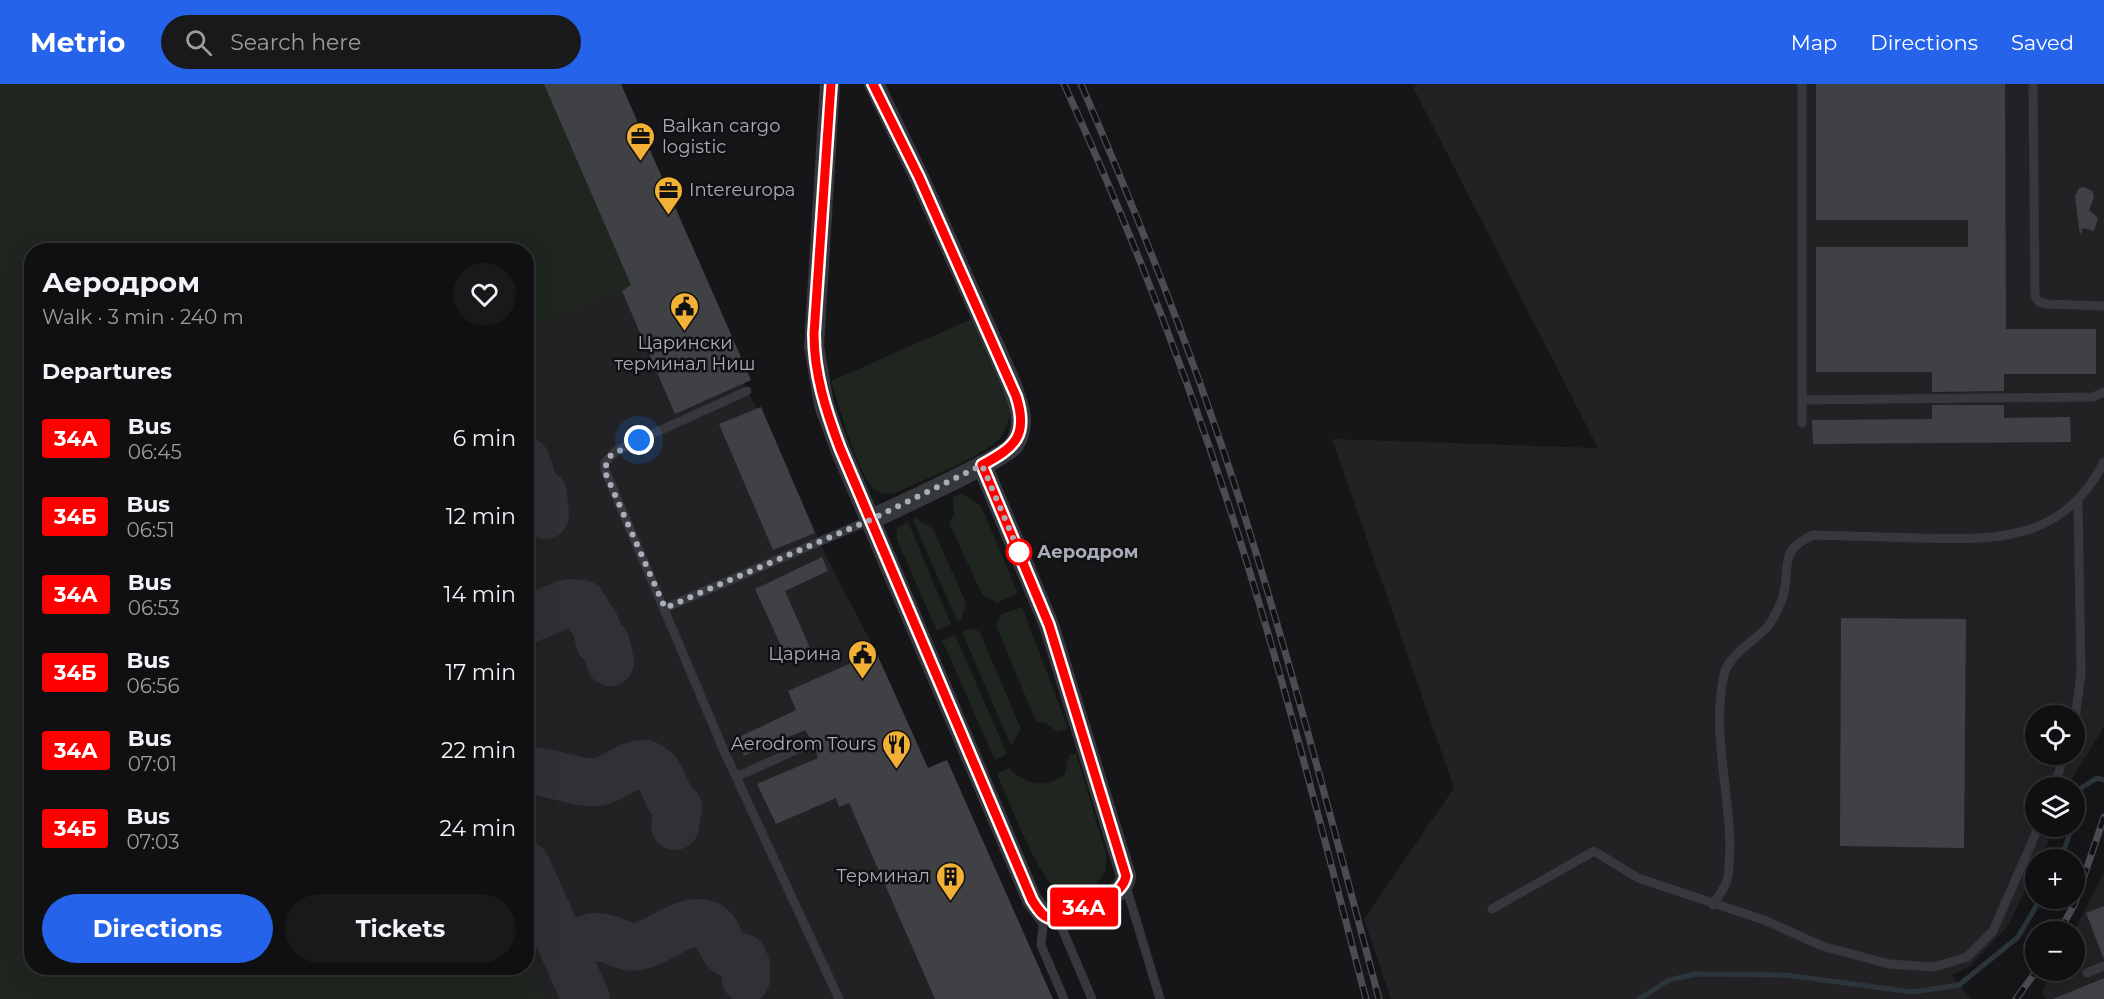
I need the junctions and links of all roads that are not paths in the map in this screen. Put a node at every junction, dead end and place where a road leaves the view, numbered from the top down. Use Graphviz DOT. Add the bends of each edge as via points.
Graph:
graph roads {
  1 [pos="831,84"];
  2 [pos="874,84"];
  3 [pos="1802,84"];
  4 [pos="2033,84"];
  5 [pos="2104,306"];
  6 [pos="747,391"];
  7 [pos="2104,392"];
  8 [pos="1802,400"];
  9 [pos="1802,423"];
  10 [pos="2104,462"];
  11 [pos="982,465"];
  12 [pos="2078,500"];
  13 [pos="870,520"];
  14 [pos="665,608"];
  15 [pos="2077,705"];
  16 [pos="807,745"];
  17 [pos="736,777"];
  18 [pos="2033,837"];
  19 [pos="1125,884"];
  20 [pos="1713,905"];
  21 [pos="1492,909"];
  22 [pos="1051,918"];
  23 [pos="2104,966"];
  24 [pos="2087,973"];
  25 [pos="839,999"];
  26 [pos="1064,999"];
  27 [pos="1092,999"];
  28 [pos="1160,999"];
  1 -- 13 [label="street" via="814,346 824,405"];
  2 -- 11 [label="street" via="1020,409 1021,426 1014,445"];
  3 -- 8 [label="lane"];
  4 -- 5 [label="lane" via="2035,296 2039,302 2048,304"];
  6 -- 14 [label="lane" via="617,450 606,462 606,480"];
  7 -- 8 [label="lane" via="2092,397"];
  8 -- 9 [label="lane"];
  10 -- 12 [label="lane"];
  11 -- 13 [label="street"];
  11 -- 19 [label="street" via="1049,625 1121,855"];
  12 -- 15 [label="lane" via="2081,674"];
  12 -- 20 [label="lane" via="2048,522 2024,532 1984,539 1813,535 1797,542 1789,556 1782,599 1770,624 1744,646 1725,671 1719,701 1729,835 1728,879"];
  13 -- 14 [label="lane"];
  13 -- 22 [label="street" via="1032,900"];
  14 -- 17 [label="lane"];
  16 -- 17 [label="lane"];
  17 -- 25 [label="lane"];
  18 -- 20 [label="lane" via="1993,931 1967,957 1934,967 1889,964 1822,946 1764,920"];
  19 -- 22 [label="street" via="1117,892"];
  19 -- 28 [label="lane"];
  20 -- 21 [label="lane" via="1638,878 1594,851"];
  22 -- 26 [label="lane" via="1041,945"];
  22 -- 27 [label="lane"];
  23 -- 24 [label="lane"];
}
